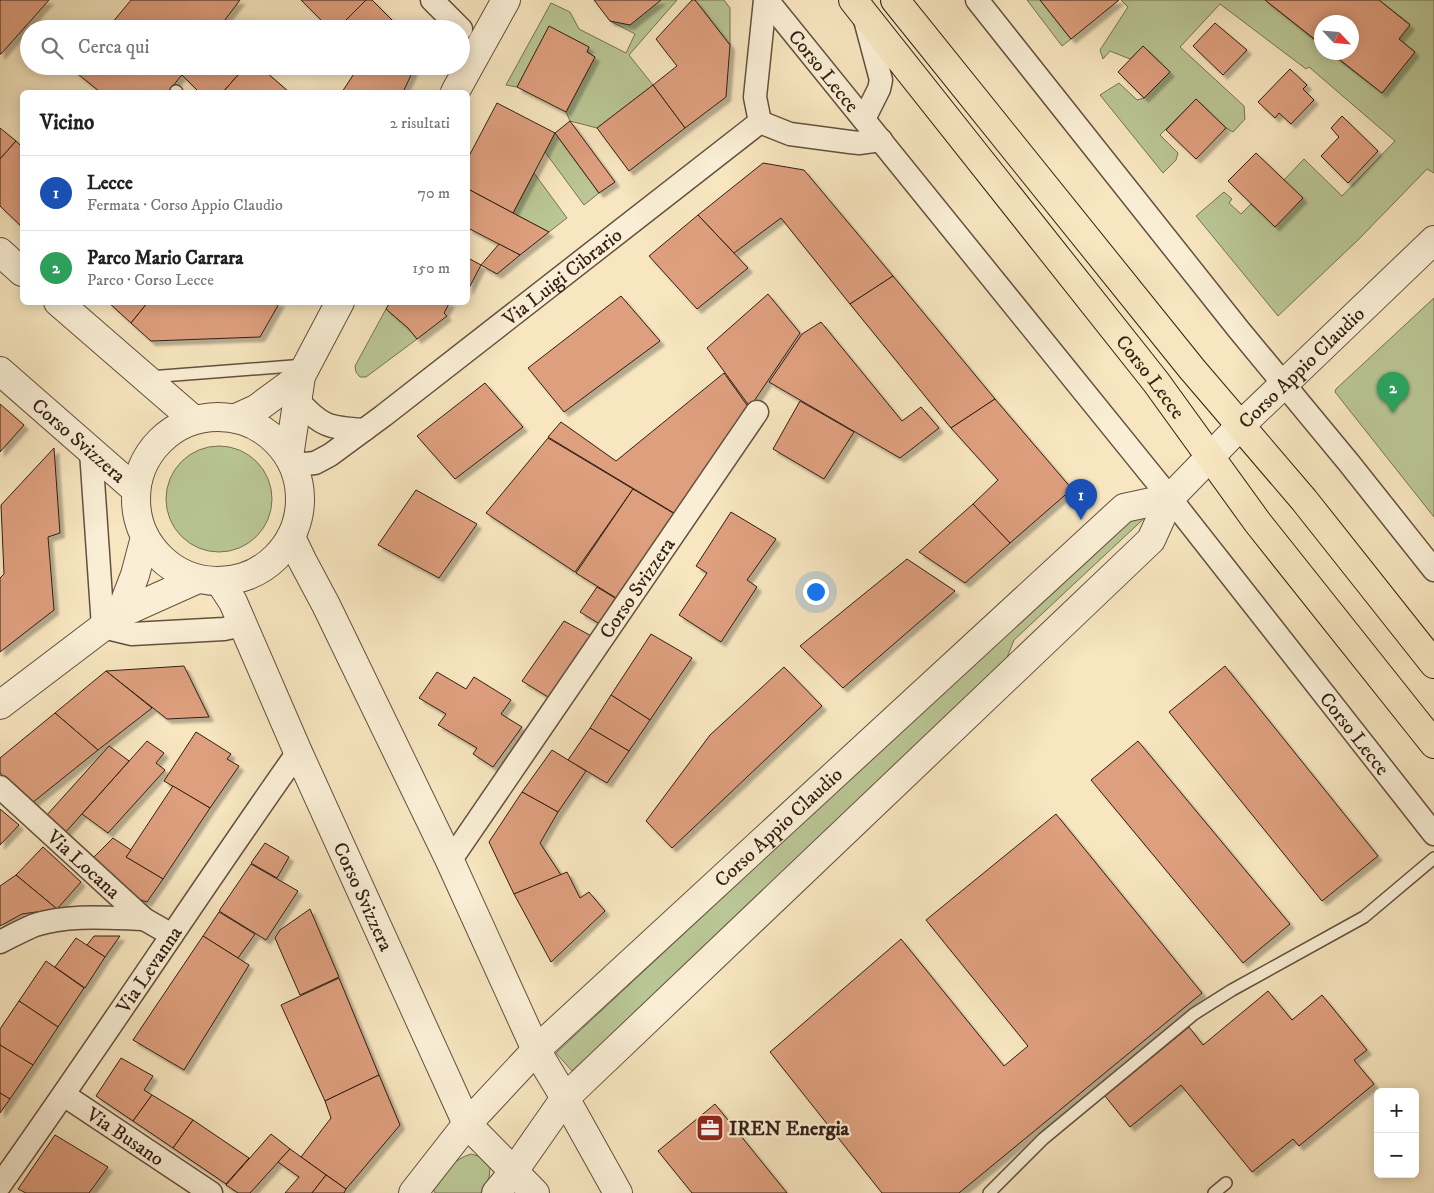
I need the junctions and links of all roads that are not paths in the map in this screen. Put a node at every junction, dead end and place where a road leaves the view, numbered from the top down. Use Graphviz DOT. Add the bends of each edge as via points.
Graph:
graph roads {
  1 [pos="432,0"];
  2 [pos="506,0"];
  3 [pos="766,0"];
  4 [pos="895,0"];
  5 [pos="976,0"];
  6 [pos="858,6"];
  7 [pos="452,20"];
  8 [pos="470,32"];
  9 [pos="459,75"];
  10 [pos="455,90"];
  11 [pos="864,118"];
  12 [pos="760,122"];
  13 [pos="881,140"];
  14 [pos="1434,240"];
  15 [pos="0,252"];
  16 [pos="20,270"];
  17 [pos="61,305"];
  18 [pos="339,305"];
  19 [pos="0,371"];
  20 [pos="144,377"];
  21 [pos="302,380"];
  22 [pos="1284,384"];
  23 [pos="757,412"];
  24 [pos="236,418"];
  25 [pos="194,420"];
  26 [pos="1240,426"];
  27 [pos="364,430"];
  28 [pos="91,451"];
  29 [pos="1209,456"];
  30 [pos="291,461"];
  31 [pos="136,490"];
  32 [pos="1170,498"];
  33 [pos="145,537"];
  34 [pos="291,537"];
  35 [pos="1434,570"];
  36 [pos="209,580"];
  37 [pos="111,621"];
  38 [pos="244,625"];
  39 [pos="1434,664"];
  40 [pos="0,705"];
  41 [pos="1434,744"];
  42 [pos="298,752"];
  43 [pos="0,787"];
  44 [pos="1434,834"];
  45 [pos="1434,858"];
  46 [pos="450,861"];
  47 [pos="144,919"];
  48 [pos="172,934"];
  49 [pos="0,942"];
  50 [pos="536,1050"];
  51 [pos="64,1095"];
  52 [pos="565,1098"];
  53 [pos="467,1124"];
  54 [pos="514,1171"];
  55 [pos="1226,1183"];
  56 [pos="0,1185"];
  57 [pos="211,1193"];
  58 [pos="413,1193"];
  59 [pos="496,1193"];
  60 [pos="535,1193"];
  61 [pos="618,1193"];
  62 [pos="988,1193"];
  63 [pos="1214,1193"];
  1 -- 7 [label="street"];
  2 -- 8 [label="street"];
  3 -- 11 [label="street, Corso Lecce"];
  3 -- 12 [label="street" via="755,97"];
  4 -- 26 [label="main road, Corso Lecce"];
  5 -- 22 [label="street"];
  6 -- 11 [label="street, Corso Lecce" via="881,80"];
  6 -- 29 [label="main road, Corso Lecce" via="1156,382"];
  9 -- 10 [label="street"];
  11 -- 13 [label="street, Corso Lecce"];
  12 -- 13 [label="street" via="790,134 859,143"];
  12 -- 27 [label="street, Via Luigi Cibrario"];
  13 -- 32 [label="street, Corso Lecce"];
  14 -- 22 [label="street, Corso Appio Claudio"];
  15 -- 16 [label="street"];
  17 -- 20 [label="street"];
  18 -- 21 [label="street"];
  19 -- 28 [label="street, Corso Svizzera"];
  20 -- 21 [label="lane"];
  20 -- 25 [label="street"];
  21 -- 24 [label="street"];
  21 -- 27 [label="street" via="310,414 322,424"];
  21 -- 30 [label="street"];
  22 -- 26 [label="street, Corso Appio Claudio"];
  22 -- 35 [label="street"];
  23 -- 46 [label="street, Corso Svizzera"];
  24 -- 25 [label="street" via="215,416"];
  24 -- 30 [label="street" via="257,426 275,439"];
  25 -- 31 [label="street" via="172,430 155,446 142,467"];
  26 -- 29 [label="street, Corso Appio Claudio"];
  26 -- 39 [label="main road, Corso Lecce" via="1304,500"];
  27 -- 30 [label="street, Via Luigi Cibrario" via="315,462"];
  28 -- 31 [label="street, Corso Svizzera"];
  28 -- 37 [label="street"];
  29 -- 32 [label="street, Corso Appio Claudio"];
  29 -- 41 [label="main road, Corso Lecce" via="1258,523"];
  30 -- 34 [label="street" via="299,482 301,501"];
  31 -- 33 [label="street" via="137,514"];
  32 -- 44 [label="street, Corso Lecce"];
  32 -- 50 [label="street, Corso Appio Claudio" via="1124,508"];
  32 -- 52 [label="street, Corso Appio Claudio" via="1151,540"];
  33 -- 36 [label="street" via="158,556 177,571"];
  33 -- 37 [label="street" via="135,575"];
  34 -- 36 [label="street" via="279,555 262,569 242,578"];
  34 -- 46 [label="street"];
  36 -- 37 [label="street"];
  36 -- 38 [label="street, Corso Svizzera" via="233,602"];
  37 -- 38 [label="street" via="132,634"];
  37 -- 40 [label="street"];
  38 -- 42 [label="street, Corso Svizzera"];
  42 -- 48 [label="street, Via Levanna"];
  42 -- 53 [label="street, Corso Svizzera"];
  43 -- 47 [label="street, Via Locana"];
  45 -- 62 [label="lane" via="1364,917 1194,1014 1043,1139"];
  46 -- 50 [label="street"];
  47 -- 48 [label="street, Via Locana"];
  47 -- 49 [label="street" via="99,917 55,921 20,931"];
  48 -- 51 [label="street, Via Levanna"];
  50 -- 52 [label="street"];
  50 -- 53 [label="street, Corso Appio Claudio"];
  51 -- 56 [label="street, Via Levanna"];
  51 -- 57 [label="street, Via Busano"];
  52 -- 54 [label="street, Corso Appio Claudio"];
  52 -- 61 [label="street"];
  53 -- 54 [label="street, Corso Svizzera"];
  53 -- 58 [label="street, Corso Appio Claudio"];
  54 -- 59 [label="street, Corso Appio Claudio"];
  54 -- 60 [label="street, Corso Svizzera"];
  55 -- 63 [label="lane"];
}
